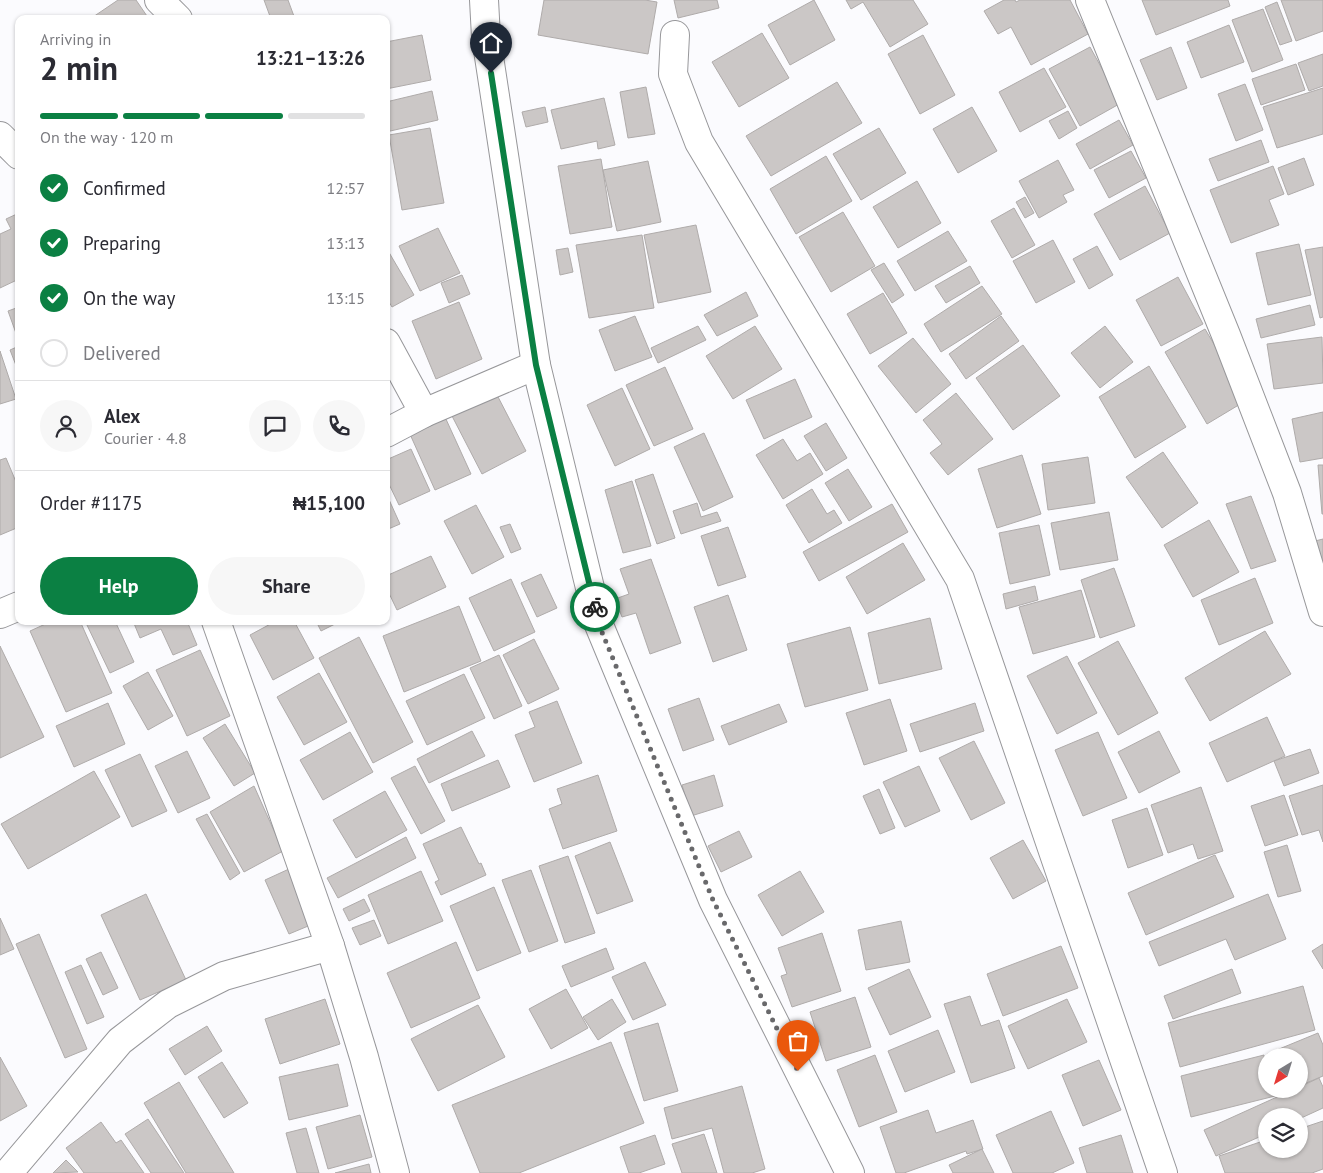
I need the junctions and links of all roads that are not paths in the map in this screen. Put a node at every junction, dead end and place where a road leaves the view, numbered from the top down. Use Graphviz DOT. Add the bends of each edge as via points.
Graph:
graph roads {
  1 [pos="159,0"];
  2 [pos="484,0"];
  3 [pos="1090,0"];
  4 [pos="174,15"];
  5 [pos="675,35"];
  6 [pos="0,136"];
  7 [pos="15,151"];
  8 [pos="390,350"];
  9 [pos="536,365"];
  10 [pos="424,413"];
  11 [pos="390,431"];
  12 [pos="15,608"];
  13 [pos="1323,612"];
  14 [pos="0,614"];
  15 [pos="217,625"];
  16 [pos="330,946"];
  17 [pos="8,1173"];
  18 [pos="395,1173"];
  19 [pos="850,1173"];
  20 [pos="1163,1173"];
  1 -- 4 [label="street"];
  2 -- 9 [label="street" via="486,37"];
  3 -- 13 [label="street" via="1287,493"];
  5 -- 20 [label="street" via="673,74 699,142 960,579"];
  6 -- 7 [label="street"];
  8 -- 10 [label="street"];
  9 -- 10 [label="street"];
  9 -- 19 [label="street" via="599,625 713,900"];
  10 -- 11 [label="street"];
  12 -- 14 [label="street"];
  15 -- 16 [label="street"];
  16 -- 17 [label="street" via="224,976 168,1004 120,1041"];
  16 -- 18 [label="street"];
}
